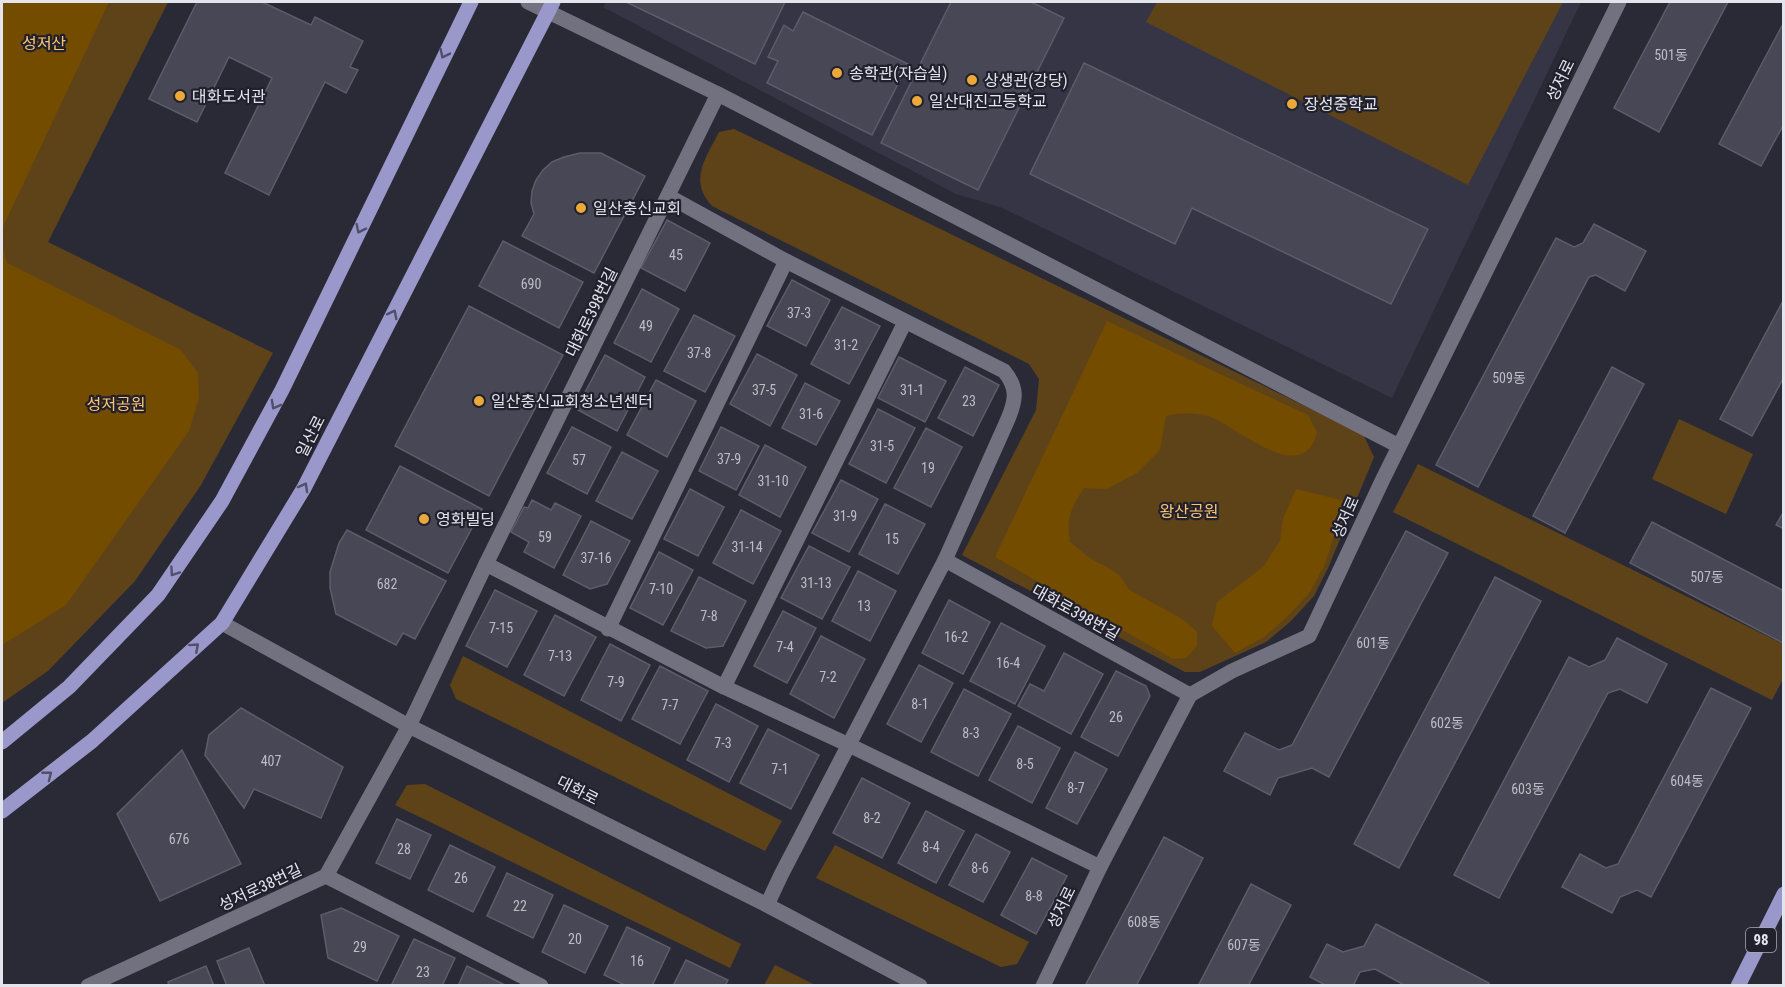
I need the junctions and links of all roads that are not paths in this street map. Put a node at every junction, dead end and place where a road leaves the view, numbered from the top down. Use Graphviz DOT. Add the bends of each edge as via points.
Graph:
graph roads {
  1 [pos="471,2"];
  2 [pos="528,2"];
  3 [pos="1618,2"];
  4 [pos="551,6"];
  5 [pos="718,94"];
  6 [pos="668,196"];
  7 [pos="786,261"];
  8 [pos="905,322"];
  9 [pos="1399,446"];
  10 [pos="945,560"];
  11 [pos="486,564"];
  12 [pos="222,623"];
  13 [pos="608,629"];
  14 [pos="724,687"];
  15 [pos="1190,694"];
  16 [pos="409,726"];
  17 [pos="2,742"];
  18 [pos="849,745"];
  19 [pos="2,811"];
  20 [pos="1100,867"];
  21 [pos="326,876"];
  22 [pos="1784,894"];
  23 [pos="767,906"];
  24 [pos="88,986"];
  25 [pos="541,986"];
  26 [pos="920,986"];
  27 [pos="1043,986"];
  28 [pos="1738,986"];
  1 -- 17 [label="main road, one-way" via="282,390 222,501 158,595 69,687"];
  2 -- 4 [label="street"];
  3 -- 9 [label="street, 성저로"];
  4 -- 5 [label="street"];
  12 -- 4 [label="main road, 일산로, one-way" via="304,488"];
  5 -- 6 [label="street, 대화로398번길"];
  5 -- 9 [label="street"];
  6 -- 7 [label="street"];
  6 -- 11 [label="street, 대화로398번길"];
  7 -- 8 [label="street"];
  7 -- 13 [label="street"];
  8 -- 10 [label="street" via="1004,371 1012,380 1015,393 1008,419"];
  8 -- 14 [label="street"];
  9 -- 15 [label="street, 성저로" via="1309,636"];
  10 -- 15 [label="street, 대화로398번길"];
  10 -- 18 [label="street"];
  11 -- 13 [label="street"];
  11 -- 16 [label="street, 대화로398번길"];
  12 -- 16 [label="street, 대화로"];
  19 -- 12 [label="main road, 일산로, one-way" via="92,741"];
  13 -- 14 [label="street"];
  14 -- 18 [label="street"];
  15 -- 20 [label="street, 성저로"];
  16 -- 21 [label="street, 대화로398번길"];
  16 -- 23 [label="street, 대화로"];
  18 -- 20 [label="street"];
  18 -- 23 [label="street"];
  20 -- 27 [label="street, 성저로"];
  21 -- 24 [label="street, 성저로38번길"];
  21 -- 25 [label="street, 성저로38번길"];
  22 -- 28 [label="main road, 98"];
  23 -- 26 [label="street, 대화로"];
}
